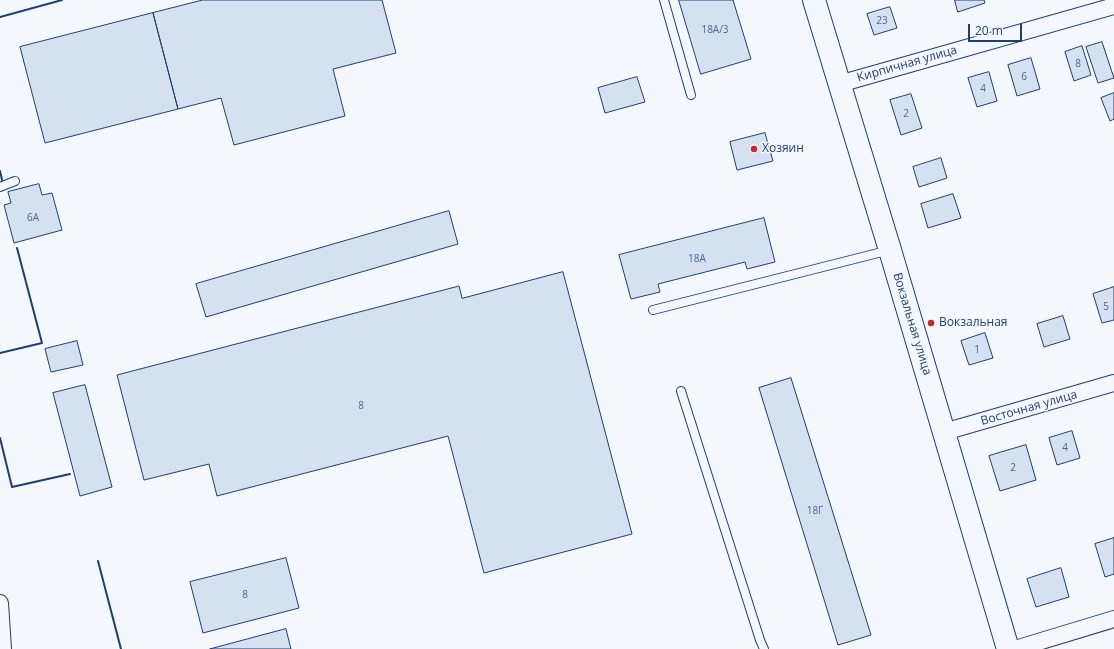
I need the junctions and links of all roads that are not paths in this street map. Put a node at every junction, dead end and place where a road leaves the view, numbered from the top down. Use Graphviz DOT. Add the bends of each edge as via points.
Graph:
graph roads {
  1 [pos="664,0"];
  2 [pos="814,0"];
  3 [pos="1114,6"];
  4 [pos="839,84"];
  5 [pos="691,95"];
  6 [pos="15,182"];
  7 [pos="0,187"];
  8 [pos="890,250"];
  9 [pos="653,310"];
  10 [pos="1114,383"];
  11 [pos="681,391"];
  12 [pos="944,432"];
  13 [pos="0,603"];
  14 [pos="1114,619"];
  15 [pos="3,649"];
  16 [pos="764,649"];
  17 [pos="1008,649"];
  18 [pos="1015,649"];
  1 -- 5 [label="lane"];
  2 -- 4 [label="street, Вокзальная улица"];
  3 -- 4 [label="street, Кирпичная улица"];
  4 -- 8 [label="street, Вокзальная улица"];
  6 -- 7 [label="lane"];
  8 -- 9 [label="lane"];
  8 -- 12 [label="street, Вокзальная улица"];
  10 -- 12 [label="street, Восточная улица"];
  11 -- 16 [label="lane"];
  12 -- 17 [label="street, Вокзальная улица"];
  13 -- 15 [label="street"];
  14 -- 18 [label="street"];
}
